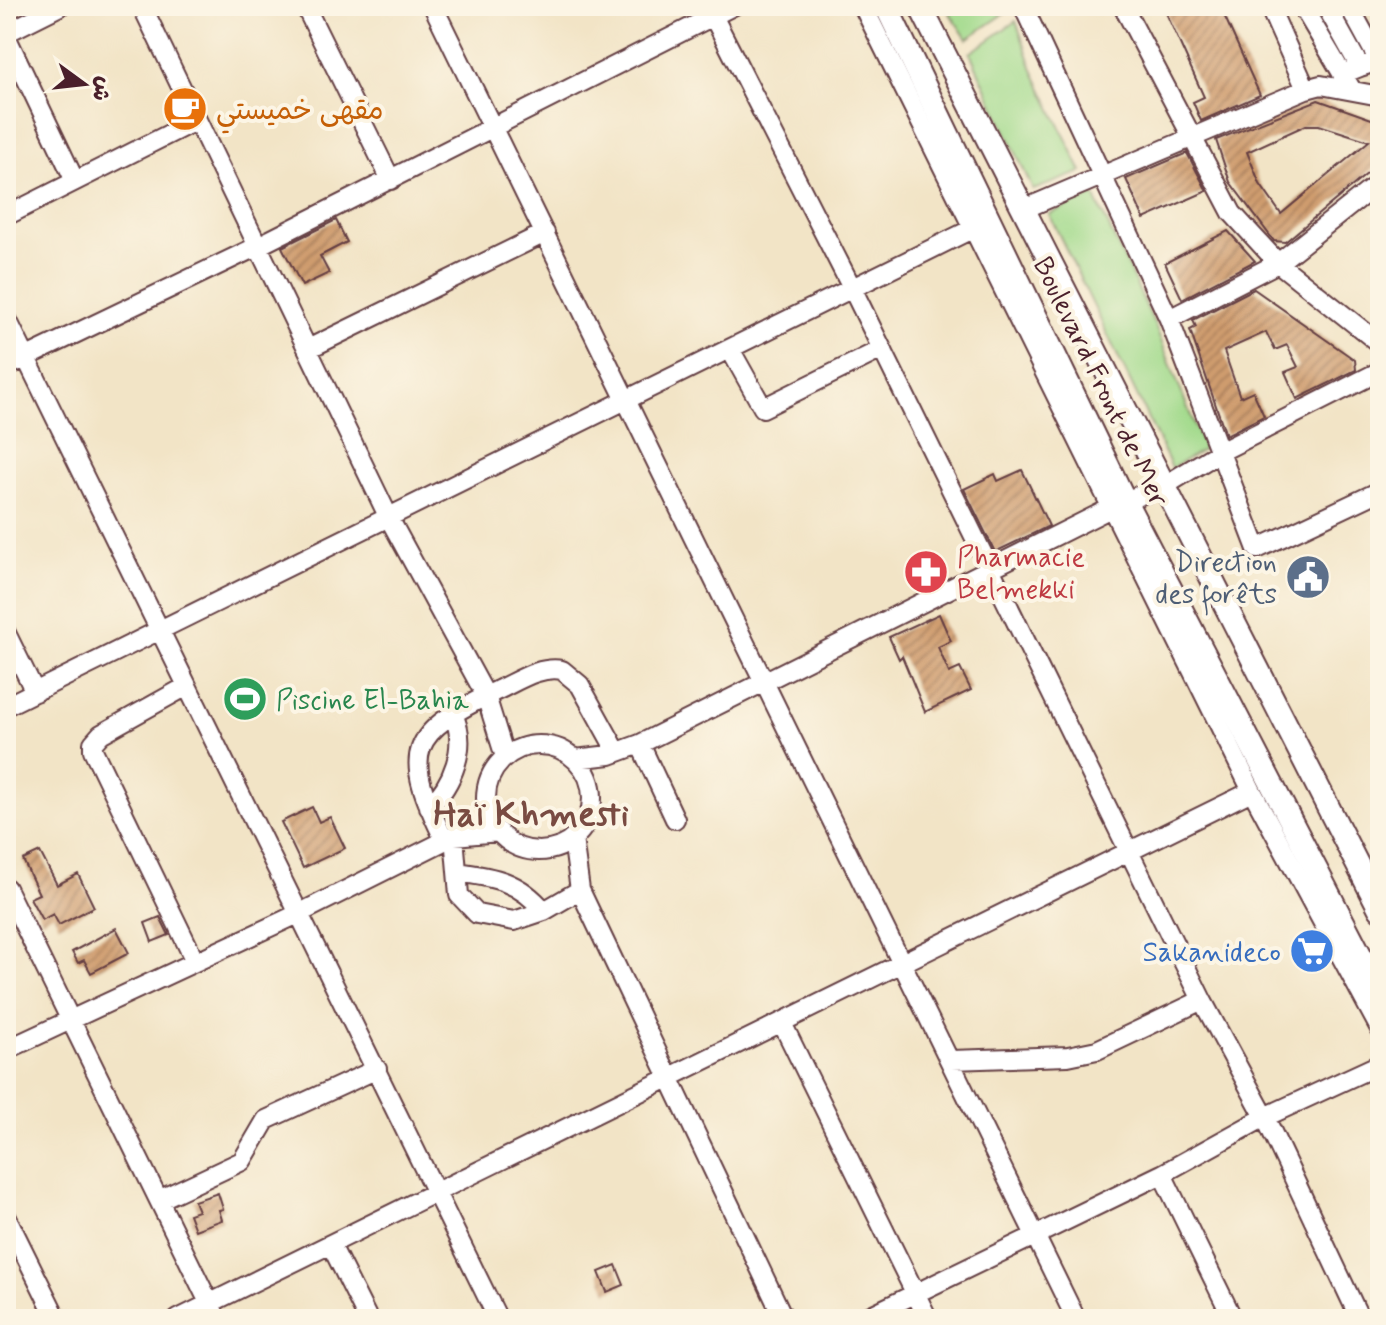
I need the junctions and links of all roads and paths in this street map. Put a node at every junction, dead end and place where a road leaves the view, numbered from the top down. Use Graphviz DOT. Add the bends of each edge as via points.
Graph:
graph roads {
  1 [pos="60,6"];
  2 [pos="142,6"];
  3 [pos="305,6"];
  4 [pos="433,6"];
  5 [pos="733,6"];
  6 [pos="863,6"];
  7 [pos="886,6"];
  8 [pos="920,6"];
  9 [pos="1123,6"];
  10 [pos="1269,6"];
  11 [pos="1302,6"];
  12 [pos="1326,6"];
  13 [pos="1349,6"];
  14 [pos="1029,7"];
  15 [pos="711,11"];
  16 [pos="8,27"];
  17 [pos="1360,67"];
  18 [pos="1347,82"];
  19 [pos="1306,89"];
  20 [pos="1380,96"];
  21 [pos="197,120"];
  22 [pos="493,128"];
  23 [pos="1192,139"];
  24 [pos="1104,174"];
  25 [pos="391,180"];
  26 [pos="75,181"];
  27 [pos="1380,182"];
  28 [pos="1373,201"];
  29 [pos="1024,209"];
  30 [pos="6,216"];
  31 [pos="974,228"];
  32 [pos="545,233"];
  33 [pos="258,246"];
  34 [pos="1278,263"];
  35 [pos="853,290"];
  36 [pos="6,317"];
  37 [pos="1169,319"];
  38 [pos="1380,344"];
  39 [pos="308,349"];
  40 [pos="730,349"];
  41 [pos="882,349"];
  42 [pos="26,358"];
  43 [pos="6,367"];
  44 [pos="1380,371"];
  45 [pos="624,399"];
  46 [pos="1218,453"];
  47 [pos="1164,486"];
  48 [pos="1380,491"];
  49 [pos="1119,504"];
  50 [pos="389,518"];
  51 [pos="990,568"];
  52 [pos="158,629"];
  53 [pos="6,633"];
  54 [pos="764,680"];
  55 [pos="187,686"];
  56 [pos="35,692"];
  57 [pos="490,704"];
  58 [pos="6,706"];
  59 [pos="453,715"];
  60 [pos="640,744"];
  61 [pos="527,746"];
  62 [pos="614,754"];
  63 [pos="505,757"];
  64 [pos="575,759"];
  65 [pos="590,784"];
  66 [pos="1252,791"];
  67 [pos="486,804"];
  68 [pos="429,807"];
  69 [pos="675,819"];
  70 [pos="499,832"];
  71 [pos="453,837"];
  72 [pos="573,839"];
  73 [pos="545,851"];
  74 [pos="1129,853"];
  75 [pos="457,872"];
  76 [pos="578,885"];
  77 [pos="6,888"];
  78 [pos="1380,909"];
  79 [pos="544,911"];
  80 [pos="300,913"];
  81 [pos="195,961"];
  82 [pos="903,962"];
  83 [pos="1380,993"];
  84 [pos="1202,1000"];
  85 [pos="71,1019"];
  86 [pos="782,1023"];
  87 [pos="1380,1029"];
  88 [pos="6,1050"];
  89 [pos="951,1060"];
  90 [pos="1380,1064"];
  91 [pos="377,1069"];
  92 [pos="669,1080"];
  93 [pos="1265,1117"];
  94 [pos="1162,1174"];
  95 [pos="437,1194"];
  96 [pos="159,1200"];
  97 [pos="6,1216"];
  98 [pos="1036,1235"];
  99 [pos="331,1245"];
  100 [pos="916,1293"];
  101 [pos="214,1311"];
  102 [pos="57,1319"];
  103 [pos="178,1319"];
  104 [pos="368,1319"];
  105 [pos="498,1319"];
  106 [pos="784,1319"];
  107 [pos="863,1319"];
  108 [pos="928,1319"];
  109 [pos="1076,1319"];
  110 [pos="1233,1319"];
  111 [pos="1360,1319"];
  1 -- 16 [label="street"];
  2 -- 21 [label="street"];
  3 -- 25 [label="street"];
  4 -- 22 [label="street"];
  5 -- 15 [label="street"];
  6 -- 31 [label="street"];
  7 -- 49 [label="main road, Boulevard Front de Mer"];
  8 -- 29 [label="main road, Boulevard Front de Mer"];
  9 -- 23 [label="street"];
  10 -- 19 [label="street"];
  11 -- 18 [label="street"];
  12 -- 17 [label="street"];
  13 -- 17 [label="street" via="1379,61"];
  14 -- 24 [label="street"];
  15 -- 22 [label="street"];
  15 -- 35 [label="street"];
  16 -- 26 [label="street"];
  17 -- 18 [label="street"];
  18 -- 19 [label="street"];
  18 -- 20 [label="street"];
  19 -- 23 [label="street"];
  21 -- 26 [label="street"];
  21 -- 33 [label="street"];
  22 -- 25 [label="street"];
  22 -- 32 [label="street"];
  23 -- 24 [label="street"];
  23 -- 34 [label="street" via="1232,213"];
  24 -- 29 [label="street"];
  24 -- 37 [label="street"];
  25 -- 33 [label="street"];
  26 -- 30 [label="street"];
  27 -- 28 [label="street"];
  28 -- 34 [label="street"];
  29 -- 47 [label="main road, Boulevard Front de Mer"];
  31 -- 35 [label="street"];
  31 -- 49 [label="street"];
  32 -- 39 [label="street"];
  32 -- 45 [label="street"];
  33 -- 39 [label="street"];
  33 -- 42 [label="street"];
  34 -- 37 [label="street"];
  34 -- 38 [label="street"];
  35 -- 40 [label="street"];
  35 -- 41 [label="street"];
  36 -- 42 [label="street"];
  37 -- 46 [label="street"];
  39 -- 50 [label="street"];
  40 -- 41 [label="street" via="763,408"];
  40 -- 45 [label="street"];
  41 -- 51 [label="street"];
  42 -- 43 [label="street"];
  42 -- 52 [label="street"];
  44 -- 46 [label="street"];
  45 -- 50 [label="street"];
  45 -- 54 [label="street"];
  46 -- 47 [label="street"];
  46 -- 48 [label="street" via="1257,549"];
  47 -- 49 [label="street"];
  47 -- 78 [label="main road, Boulevard Front de Mer"];
  49 -- 51 [label="street"];
  49 -- 66 [label="street"];
  49 -- 83 [label="main road, Boulevard Front de Mer"];
  50 -- 52 [label="street"];
  50 -- 57 [label="street"];
  51 -- 54 [label="street"];
  51 -- 74 [label="street"];
  52 -- 55 [label="street"];
  52 -- 56 [label="street"];
  53 -- 56 [label="street"];
  54 -- 60 [label="street"];
  54 -- 82 [label="street"];
  55 -- 80 [label="street"];
  55 -- 81 [label="street" via="101,734 93,750"];
  56 -- 58 [label="street"];
  57 -- 59 [label="street"];
  57 -- 61 [label="street"];
  57 -- 62 [label="street" via="539,671 562,670 580,685"];
  57 -- 63 [label="street"];
  59 -- 68 [label="street" via="461,734 458,755 446,787"];
  59 -- 68 [label="street" via="435,725 424,743 418,779"];
  60 -- 62 [label="street"];
  60 -- 69 [label="street"];
  61 -- 63 [label="street"];
  61 -- 64 [label="street" via="558,748"];
  62 -- 64 [label="street"];
  62 -- 65 [label="street"];
  63 -- 67 [label="street" via="490,778"];
  64 -- 65 [label="street"];
  65 -- 72 [label="street" via="591,808"];
  66 -- 74 [label="street"];
  66 -- 87 [label="street"];
  67 -- 70 [label="street"];
  67 -- 71 [label="street"];
  68 -- 71 [label="street"];
  70 -- 71 [label="street"];
  70 -- 73 [label="street" via="524,849"];
  71 -- 75 [label="street"];
  71 -- 80 [label="street"];
  72 -- 73 [label="street"];
  72 -- 76 [label="street"];
  73 -- 76 [label="street"];
  74 -- 82 [label="street"];
  74 -- 84 [label="street"];
  75 -- 79 [label="street" via="512,882"];
  75 -- 79 [label="street" via="459,895 477,914 514,921"];
  76 -- 79 [label="street"];
  76 -- 92 [label="street"];
  77 -- 85 [label="street"];
  80 -- 81 [label="street"];
  80 -- 91 [label="street"];
  81 -- 85 [label="street"];
  82 -- 86 [label="street"];
  82 -- 89 [label="street"];
  84 -- 89 [label="street" via="1097,1050 1068,1056"];
  84 -- 93 [label="street"];
  85 -- 88 [label="street"];
  85 -- 96 [label="street"];
  86 -- 92 [label="street"];
  86 -- 100 [label="street"];
  89 -- 98 [label="street"];
  90 -- 93 [label="street"];
  91 -- 95 [label="street"];
  91 -- 96 [label="street" via="266,1120 242,1161"];
  92 -- 95 [label="street"];
  92 -- 106 [label="street"];
  93 -- 94 [label="street"];
  93 -- 111 [label="street"];
  94 -- 98 [label="street"];
  94 -- 110 [label="street"];
  95 -- 99 [label="street"];
  95 -- 105 [label="street"];
  96 -- 101 [label="street"];
  97 -- 102 [label="street"];
  98 -- 100 [label="street"];
  98 -- 109 [label="street"];
  99 -- 101 [label="street"];
  99 -- 104 [label="street"];
  100 -- 107 [label="street"];
  100 -- 108 [label="street"];
  101 -- 103 [label="street"];
}
